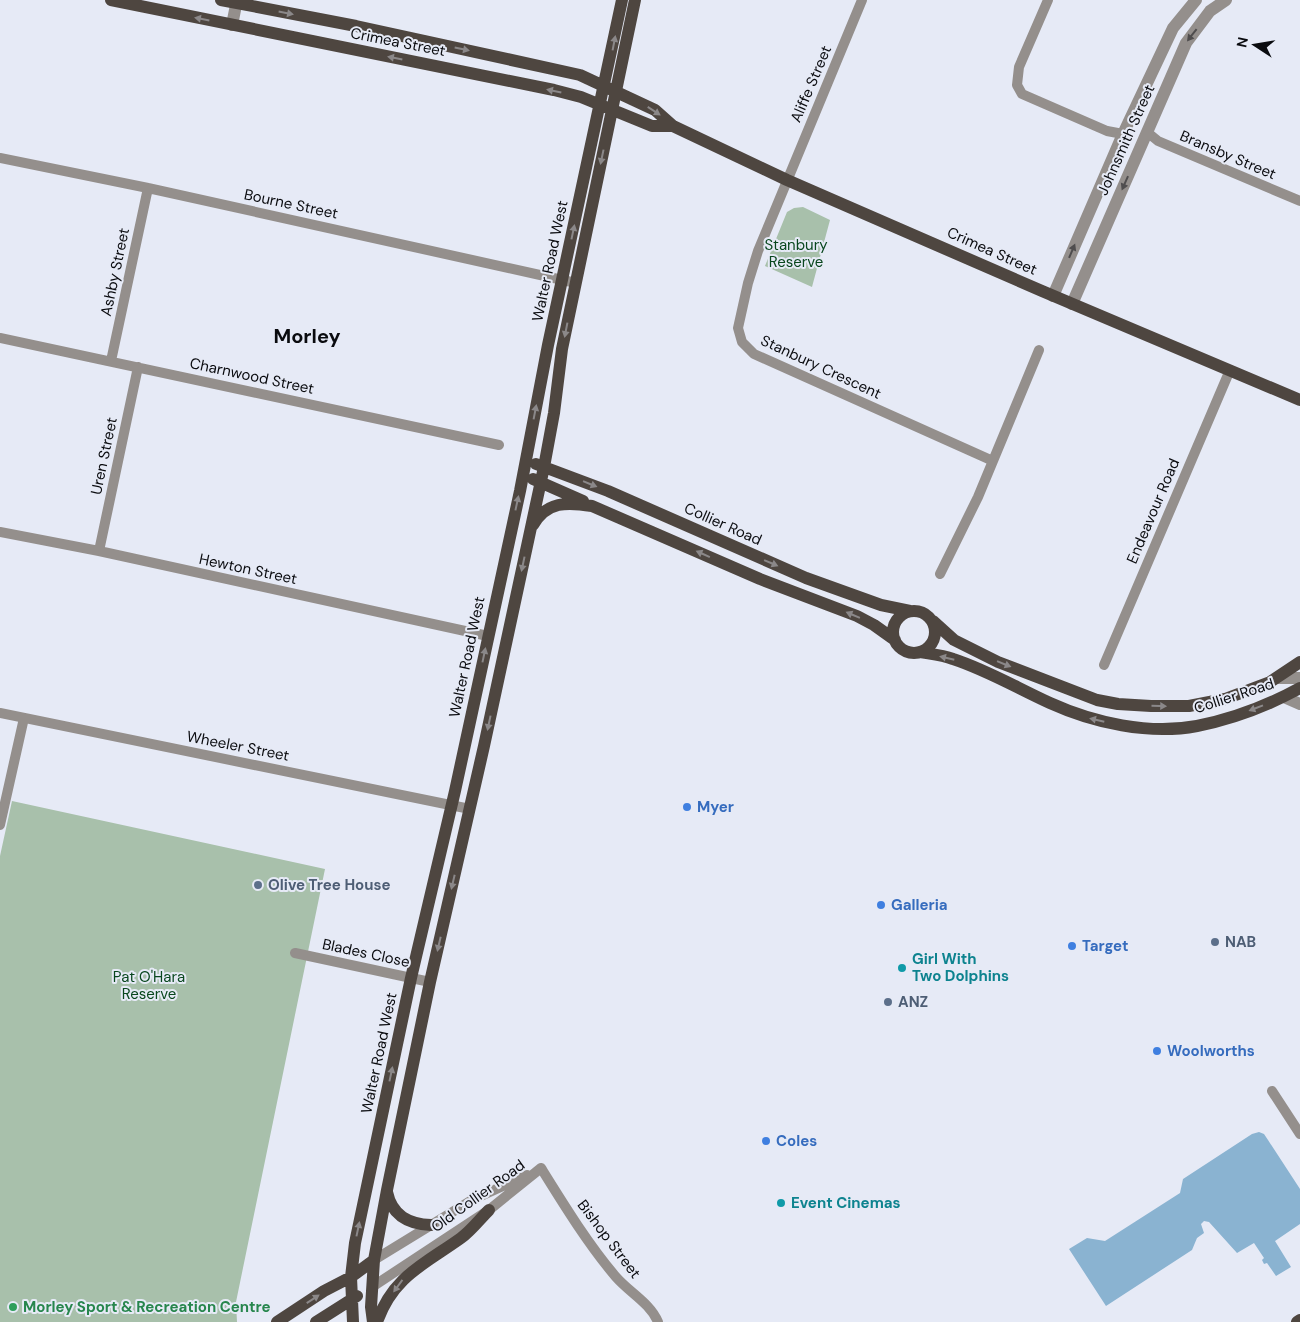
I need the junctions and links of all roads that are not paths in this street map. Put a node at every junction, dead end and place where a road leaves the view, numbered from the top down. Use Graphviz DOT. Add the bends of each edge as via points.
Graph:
graph roads {
  1 [pos="111,0"];
  2 [pos="221,0"];
  3 [pos="622,0"];
  4 [pos="635,0"];
  5 [pos="862,0"];
  6 [pos="1048,0"];
  7 [pos="1196,0"];
  8 [pos="1226,0"];
  9 [pos="237,2"];
  10 [pos="232,25"];
  11 [pos="610,89"];
  12 [pos="606,107"];
  13 [pos="673,126"];
  14 [pos="1148,132"];
  15 [pos="1122,134"];
  16 [pos="0,158"];
  17 [pos="787,180"];
  18 [pos="148,188"];
  19 [pos="1300,201"];
  20 [pos="563,279"];
  21 [pos="576,283"];
  22 [pos="1053,296"];
  23 [pos="1072,304"];
  24 [pos="0,338"];
  25 [pos="1039,350"];
  26 [pos="111,362"];
  27 [pos="138,367"];
  28 [pos="1230,370"];
  29 [pos="1300,400"];
  30 [pos="499,445"];
  31 [pos="526,460"];
  32 [pos="993,461"];
  33 [pos="544,467"];
  34 [pos="523,475"];
  35 [pos="541,482"];
  36 [pos="592,506"];
  37 [pos="530,531"];
  38 [pos="0,532"];
  39 [pos="99,552"];
  40 [pos="940,574"];
  41 [pos="910,611"];
  42 [pos="933,622"];
  43 [pos="488,636"];
  44 [pos="895,640"];
  45 [pos="920,652"];
  46 [pos="1300,662"];
  47 [pos="1104,665"];
  48 [pos="1277,678"];
  49 [pos="1300,678"];
  50 [pos="1300,688"];
  51 [pos="1284,697"];
  52 [pos="1300,704"];
  53 [pos="0,712"];
  54 [pos="24,718"];
  55 [pos="451,805"];
  56 [pos="470,809"];
  57 [pos="0,825"];
  58 [pos="295,953"];
  59 [pos="411,978"];
  60 [pos="430,982"];
  61 [pos="1272,1091"];
  62 [pos="1300,1134"];
  63 [pos="541,1168"];
  64 [pos="387,1190"];
  65 [pos="488,1210"];
  66 [pos="431,1225"];
  67 [pos="374,1260"];
  68 [pos="351,1278"];
  69 [pos="372,1287"];
  70 [pos="353,1298"];
  71 [pos="277,1322"];
  72 [pos="316,1322"];
  73 [pos="353,1322"];
  74 [pos="372,1322"];
  75 [pos="377,1322"];
  76 [pos="658,1322"];
  10 -- 1 [label="main road, Crimea Street, one-way"];
  2 -- 9 [label="main road, Crimea Street"];
  11 -- 3 [label="main road, Walter Road West, one-way"];
  4 -- 11 [label="main road, Walter Road West"];
  5 -- 17 [label="street, Aliffe Street"];
  6 -- 15 [label="street" via="1019,67 1016,85 1022,94 1107,131"];
  7 -- 15 [label="street, Johnsmith Street" via="1173,28"];
  8 -- 14 [label="street, Johnsmith Street, one-way" via="1210,11 1186,43"];
  9 -- 10 [label="street"];
  9 -- 11 [label="main road, Crimea Street, one-way" via="580,75"];
  12 -- 10 [label="main road, Crimea Street, one-way" via="554,90"];
  11 -- 12 [label="main road, Walter Road West"];
  11 -- 13 [label="main road, Crimea Street, one-way" via="655,110"];
  12 -- 13 [label="main road, Crimea Street" via="652,126"];
  20 -- 12 [label="main road, Walter Road West, one-way"];
  12 -- 21 [label="main road, Walter Road West, one-way"];
  13 -- 17 [label="main road, Crimea Street"];
  14 -- 19 [label="street, Bransby Street" via="1158,142"];
  14 -- 23 [label="street, Johnsmith Street, one-way"];
  22 -- 15 [label="street, Johnsmith Street, one-way"];
  16 -- 18 [label="street, Bourne Street"];
  17 -- 22 [label="main road, Crimea Street"];
  17 -- 32 [label="street, Stanbury Crescent" via="752,267 738,328 742,342 754,354"];
  18 -- 20 [label="street, Bourne Street"];
  18 -- 26 [label="street, Ashby Street"];
  20 -- 21 [label="street, Bourne Street"];
  31 -- 20 [label="main road, Walter Road West, one-way"];
  21 -- 33 [label="main road, Walter Road West, one-way"];
  22 -- 23 [label="main road, Crimea Street"];
  23 -- 28 [label="main road, Crimea Street"];
  24 -- 26 [label="street, Charnwood Street"];
  25 -- 32 [label="street"];
  26 -- 27 [label="street, Charnwood Street"];
  27 -- 30 [label="street, Charnwood Street"];
  27 -- 39 [label="street, Uren Street"];
  28 -- 29 [label="main road, Crimea Street"];
  28 -- 47 [label="street, Endeavour Road"];
  31 -- 33 [label="main road, Collier Road"];
  31 -- 34 [label="main road, Walter Road West"];
  32 -- 40 [label="street"];
  33 -- 35 [label="main road, Walter Road West"];
  33 -- 41 [label="main road, Collier Road, one-way" via="806,578 881,605"];
  34 -- 35 [label="main road"];
  43 -- 34 [label="main road, Walter Road West, one-way"];
  35 -- 36 [label="main road"];
  35 -- 37 [label="main road, Walter Road West"];
  36 -- 37 [label="main road" via="569,503 550,507 538,516"];
  44 -- 36 [label="main road, one-way" via="857,616 760,579"];
  37 -- 56 [label="main road, Walter Road West, one-way"];
  38 -- 39 [label="street, Hewton Street"];
  39 -- 43 [label="street, Hewton Street"];
  41 -- 42 [label="main road" via="923,612"];
  41 -- 44 [label="main road" via="895,622"];
  42 -- 45 [label="main road" via="934,640"];
  42 -- 48 [label="main road, Collier Road, one-way" via="954,640 998,662 1089,697 1118,704 1189,706 1225,699"];
  55 -- 43 [label="main road, Walter Road West, one-way"];
  44 -- 45 [label="main road" via="903,650"];
  51 -- 45 [label="main road, Collier Road, one-way" via="1235,716 1197,726 1166,729 1128,726 1088,718 972,666"];
  46 -- 48 [label="main road, Collier Road"];
  48 -- 49 [label="street"];
  50 -- 51 [label="main road, Collier Road"];
  51 -- 52 [label="street"];
  53 -- 54 [label="street, Wheeler Street"];
  54 -- 55 [label="street, Wheeler Street"];
  54 -- 57 [label="street"];
  55 -- 56 [label="street, Wheeler Street"];
  55 -- 59 [label="main road, Walter Road West"];
  56 -- 60 [label="main road, Walter Road West, one-way"];
  58 -- 59 [label="street, Blades Close"];
  59 -- 60 [label="street, Blades Close"];
  68 -- 59 [label="main road, Walter Road West, one-way" via="355,1244"];
  60 -- 64 [label="main road, Walter Road West"];
  61 -- 62 [label="street"];
  63 -- 65 [label="street, Old Collier Road"];
  63 -- 66 [label="street, Old Collier Road" via="472,1200"];
  63 -- 76 [label="street, Bishop Street" via="611,1271 654,1312"];
  64 -- 66 [label="main road" via="389,1202 406,1220"];
  64 -- 67 [label="main road, Walter Road West"];
  65 -- 69 [label="street, Old Collier Road"];
  65 -- 75 [label="main road, one-way" via="463,1237 407,1275"];
  66 -- 67 [label="street, Old Collier Road"];
  67 -- 68 [label="main road"];
  67 -- 69 [label="main road, Walter Road West"];
  68 -- 70 [label="main road, Walter Road West"];
  71 -- 68 [label="main road, one-way"];
  69 -- 70 [label="main road"];
  69 -- 74 [label="main road, Walter Road West"];
  70 -- 72 [label="main road"];
  70 -- 73 [label="main road, Walter Road West"];
}
